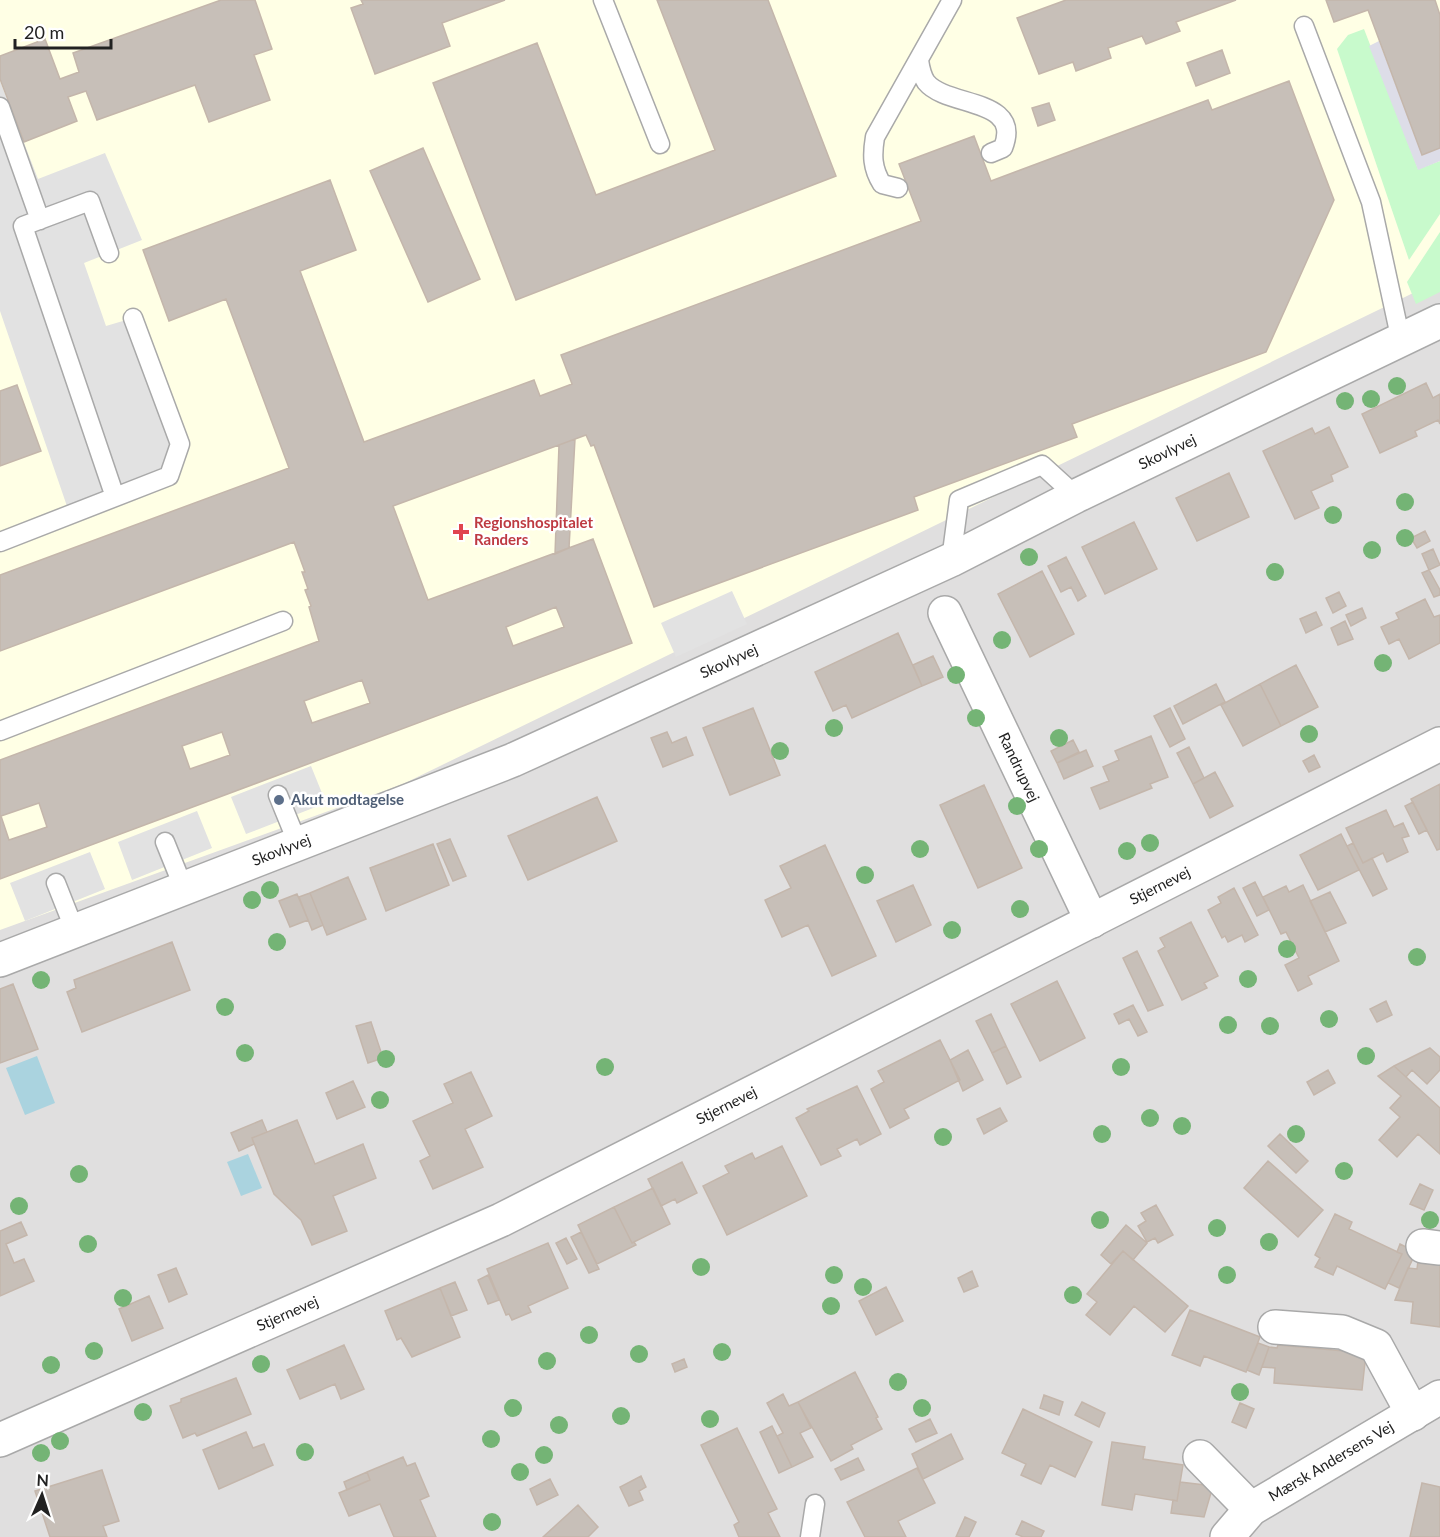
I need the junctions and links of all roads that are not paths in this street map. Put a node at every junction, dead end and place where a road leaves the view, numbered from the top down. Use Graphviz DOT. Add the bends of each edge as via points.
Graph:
graph roads {
  1 [pos="603,0"];
  2 [pos="952,0"];
  3 [pos="1304,26"];
  4 [pos="919,60"];
  5 [pos="1,115"];
  6 [pos="660,144"];
  7 [pos="992,153"];
  8 [pos="898,188"];
  9 [pos="40,220"];
  10 [pos="109,253"];
  11 [pos="133,318"];
  12 [pos="1440,321"];
  13 [pos="1401,340"];
  14 [pos="1076,496"];
  15 [pos="115,497"];
  16 [pos="0,542"];
  17 [pos="951,560"];
  18 [pos="945,613"];
  19 [pos="283,621"];
  20 [pos="0,730"];
  21 [pos="1440,744"];
  22 [pos="278,795"];
  23 [pos="165,842"];
  24 [pos="298,844"];
  25 [pos="56,883"];
  26 [pos="184,889"];
  27 [pos="1092,921"];
  28 [pos="75,931"];
  29 [pos="0,960"];
  30 [pos="1275,1327"];
  31 [pos="1440,1397"];
  32 [pos="1413,1414"];
  33 [pos="0,1440"];
  34 [pos="1200,1457"];
  35 [pos="815,1504"];
  36 [pos="1251,1509"];
  37 [pos="810,1537"];
  38 [pos="1227,1537"];
  1 -- 6 [label="lane"];
  2 -- 4 [label="lane"];
  3 -- 13 [label="lane" via="1371,202"];
  4 -- 7 [label="lane" via="927,82 942,94 989,108 1001,118 1007,138 1003,148"];
  4 -- 8 [label="lane" via="875,137 872,155 874,173 882,184"];
  5 -- 9 [label="lane"];
  9 -- 10 [label="lane" via="90,201"];
  9 -- 15 [label="lane" via="23,226"];
  11 -- 15 [label="lane" via="180,444 169,476"];
  12 -- 13 [label="street, Skovlyvej"];
  13 -- 14 [label="street, Skovlyvej"];
  14 -- 17 [label="street, Skovlyvej"];
  14 -- 17 [label="lane" via="1042,465 959,500"];
  15 -- 16 [label="lane"];
  17 -- 24 [label="street, Skovlyvej" via="513,760"];
  18 -- 27 [label="street, Randrupvej"];
  19 -- 20 [label="lane"];
  21 -- 27 [label="street, Stjernevej"];
  22 -- 24 [label="lane"];
  23 -- 26 [label="lane"];
  24 -- 26 [label="street, Skovlyvej"];
  25 -- 28 [label="lane"];
  26 -- 28 [label="street, Skovlyvej"];
  27 -- 33 [label="street, Stjernevej" via="501,1220"];
  28 -- 29 [label="street, Skovlyvej"];
  30 -- 32 [label="street, Mærsk Andersens Vej" via="1342,1332 1376,1346"];
  31 -- 32 [label="street, Mærsk Andersens Vej"];
  32 -- 36 [label="street, Mærsk Andersens Vej"];
  34 -- 36 [label="street, Mærsk Andersens Vej"];
  35 -- 37 [label="lane"];
  36 -- 38 [label="street, Mærsk Andersens Vej"];
}
